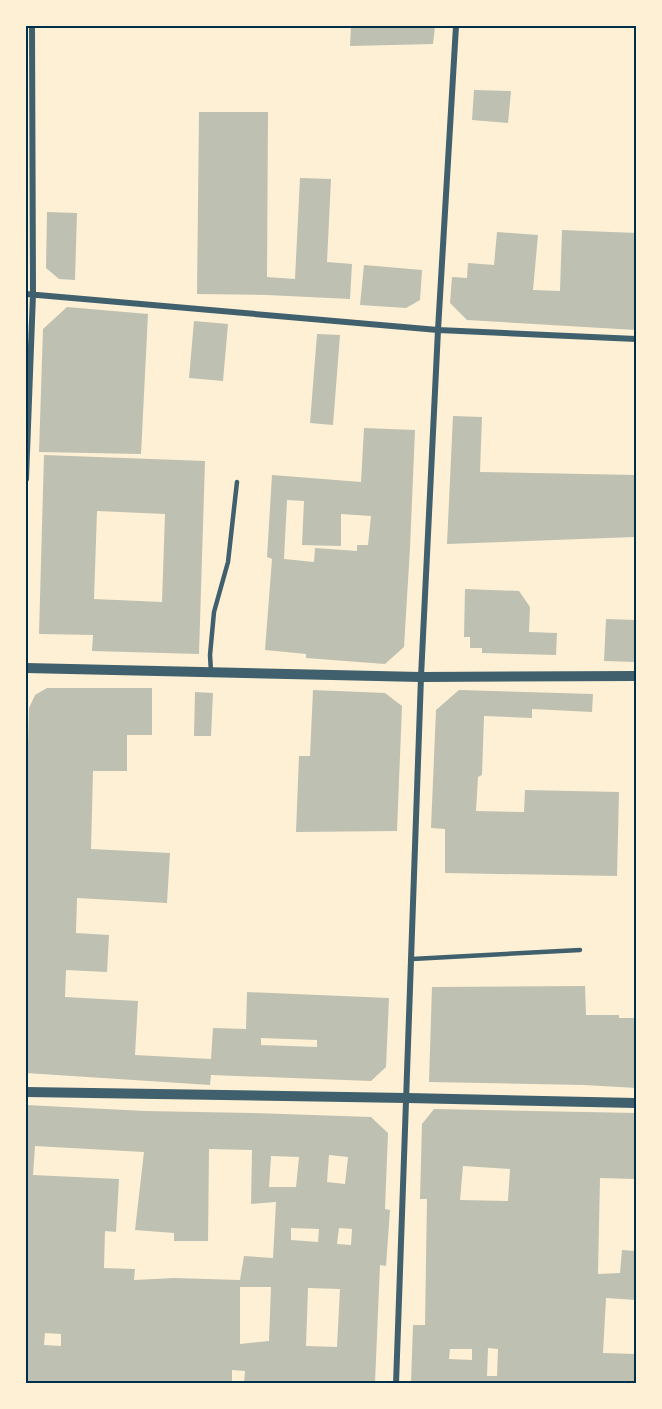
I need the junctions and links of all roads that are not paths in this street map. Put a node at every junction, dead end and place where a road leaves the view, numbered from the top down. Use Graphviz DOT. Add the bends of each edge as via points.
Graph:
graph roads {
  1 [pos="32,26"];
  2 [pos="456,26"];
  3 [pos="29,294"];
  4 [pos="438,330"];
  5 [pos="636,339"];
  6 [pos="26,479"];
  7 [pos="237,482"];
  8 [pos="26,668"];
  9 [pos="211,672"];
  10 [pos="636,676"];
  11 [pos="421,677"];
  12 [pos="580,950"];
  13 [pos="412,958"];
  14 [pos="26,1092"];
  15 [pos="407,1098"];
  16 [pos="636,1103"];
  17 [pos="396,1383"];
  1 -- 3 [label="street"];
  2 -- 4 [label="street"];
  3 -- 4 [label="street"];
  3 -- 6 [label="street"];
  4 -- 5 [label="street"];
  4 -- 11 [label="street"];
  7 -- 9 [label="lane" via="230,550 214,612"];
  8 -- 9 [label="street"];
  9 -- 11 [label="street"];
  10 -- 11 [label="street"];
  11 -- 13 [label="street"];
  12 -- 13 [label="lane"];
  13 -- 15 [label="street"];
  14 -- 15 [label="street"];
  15 -- 16 [label="street"];
  15 -- 17 [label="street"];
}
